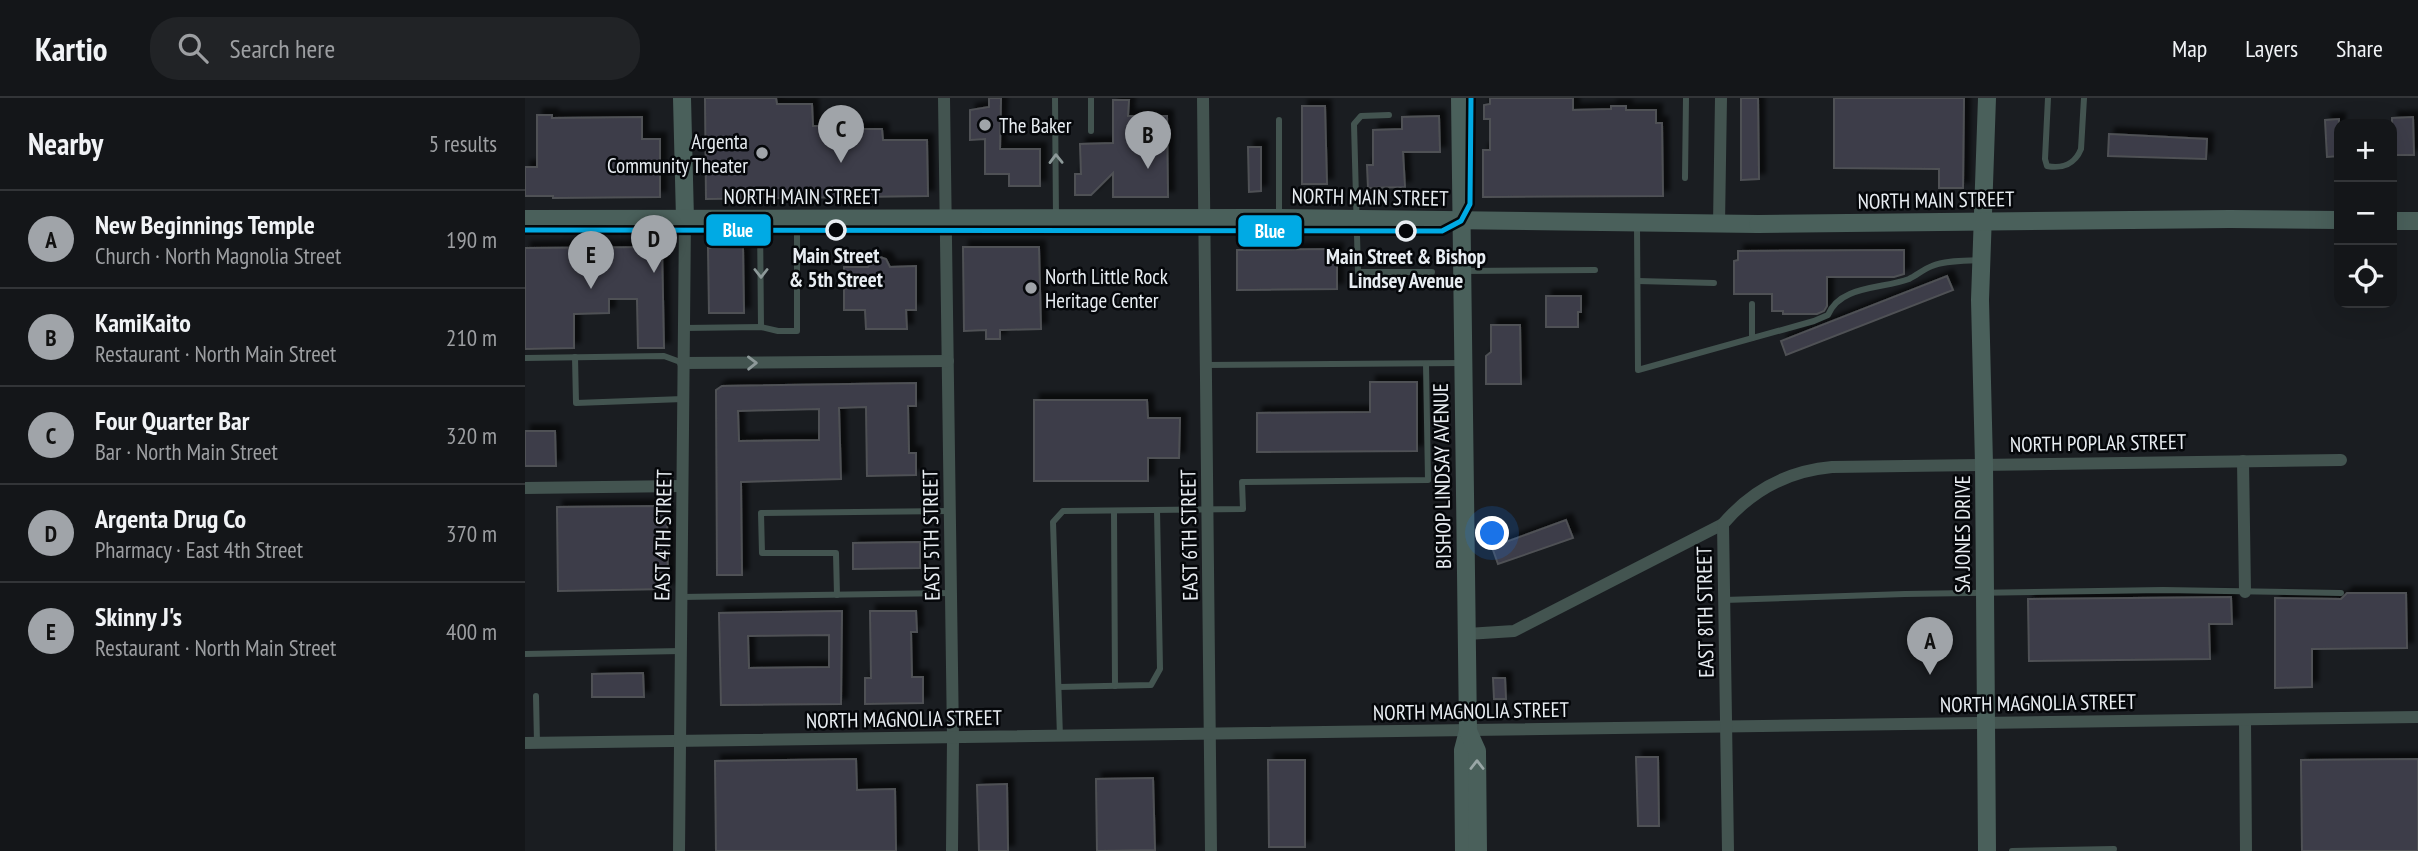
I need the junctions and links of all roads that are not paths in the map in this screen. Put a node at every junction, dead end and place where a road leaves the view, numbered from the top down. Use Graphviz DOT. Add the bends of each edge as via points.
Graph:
graph roads {
  1 [pos="682,98"];
  2 [pos="944,98"];
  3 [pos="1055,98"];
  4 [pos="1091,98"];
  5 [pos="1203,98"];
  6 [pos="1460,98"];
  7 [pos="1686,98"];
  8 [pos="1721,98"];
  9 [pos="1987,98"];
  10 [pos="2048,98"];
  11 [pos="2084,98"];
  12 [pos="1389,115"];
  13 [pos="1279,120"];
  14 [pos="1091,131"];
  15 [pos="1685,178"];
  16 [pos="1279,218"];
  17 [pos="525,219"];
  18 [pos="685,219"];
  19 [pos="760,219"];
  20 [pos="797,219"];
  21 [pos="946,219"];
  22 [pos="1205,219"];
  23 [pos="1357,219"];
  24 [pos="1056,220"];
  25 [pos="2334,220"];
  26 [pos="1461,221"];
  27 [pos="2397,221"];
  28 [pos="2418,221"];
  29 [pos="1637,223"];
  30 [pos="1719,224"];
  31 [pos="1982,260"];
  32 [pos="1595,270"];
  33 [pos="1462,271"];
  34 [pos="1432,272"];
  35 [pos="1638,281"];
  36 [pos="1714,283"];
  37 [pos="1752,304"];
  38 [pos="761,327"];
  39 [pos="684,328"];
  40 [pos="1752,338"];
  41 [pos="575,357"];
  42 [pos="525,358"];
  43 [pos="947,361"];
  44 [pos="683,363"];
  45 [pos="1463,363"];
  46 [pos="1426,364"];
  47 [pos="1206,365"];
  48 [pos="683,399"];
  49 [pos="2341,460"];
  50 [pos="2243,461"];
  51 [pos="1984,464"];
  52 [pos="1857,467"];
  53 [pos="682,486"];
  54 [pos="525,488"];
  55 [pos="1157,510"];
  56 [pos="1207,510"];
  57 [pos="950,511"];
  58 [pos="1114,511"];
  59 [pos="1723,524"];
  60 [pos="2245,592"];
  61 [pos="951,593"];
  62 [pos="1985,593"];
  63 [pos="2341,593"];
  64 [pos="837,595"];
  65 [pos="681,597"];
  66 [pos="1724,600"];
  67 [pos="1467,634"];
  68 [pos="681,651"];
  69 [pos="525,654"];
  70 [pos="1115,685"];
  71 [pos="1059,687"];
  72 [pos="536,696"];
  73 [pos="2418,717"];
  74 [pos="2245,720"];
  75 [pos="1986,723"];
  76 [pos="1727,727"];
  77 [pos="1468,731"];
  78 [pos="1210,734"];
  79 [pos="1060,737"];
  80 [pos="953,738"];
  81 [pos="680,742"];
  82 [pos="531,743"];
  83 [pos="2114,849"];
  84 [pos="679,851"];
  85 [pos="952,851"];
  86 [pos="1211,851"];
  87 [pos="1464,851"];
  88 [pos="1478,851"];
  89 [pos="1728,851"];
  90 [pos="1987,851"];
  91 [pos="2012,851"];
  92 [pos="2246,851"];
  1 -- 18 [label="main road"];
  2 -- 21 [label="street, EAST 5TH STREET"];
  24 -- 3 [label="lane, one-way"];
  4 -- 14 [label="lane"];
  5 -- 22 [label="street, EAST 6TH STREET"];
  6 -- 26 [label="main road, BISHOP LINDSAY AVENUE"];
  7 -- 15 [label="lane"];
  8 -- 30 [label="street"];
  9 -- 31 [label="main road, SA JONES DRIVE"];
  10 -- 11 [label="lane" via="2045,159 2052,167 2069,164 2079,156"];
  12 -- 23 [label="lane" via="1361,116 1354,124"];
  13 -- 16 [label="lane"];
  16 -- 22 [label="main road, NORTH MAIN STREET"];
  16 -- 23 [label="main road, NORTH MAIN STREET"];
  17 -- 18 [label="main road, NORTH MAIN STREET"];
  18 -- 19 [label="main road, NORTH MAIN STREET"];
  18 -- 39 [label="street, EAST 4TH STREET"];
  19 -- 20 [label="main road, NORTH MAIN STREET"];
  19 -- 38 [label="lane, one-way"];
  20 -- 21 [label="main road, NORTH MAIN STREET"];
  20 -- 38 [label="lane" via="797,331"];
  21 -- 24 [label="main road, NORTH MAIN STREET"];
  21 -- 43 [label="street, EAST 5TH STREET"];
  22 -- 24 [label="main road, NORTH MAIN STREET"];
  22 -- 47 [label="street, EAST 6TH STREET"];
  23 -- 26 [label="main road, NORTH MAIN STREET"];
  23 -- 34 [label="lane" via="1358,272"];
  25 -- 30 [label="main road, NORTH MAIN STREET, bridge"];
  26 -- 29 [label="main road, NORTH MAIN STREET"];
  26 -- 33 [label="main road, BISHOP LINDSAY AVENUE"];
  27 -- 28 [label="main road"];
  29 -- 30 [label="main road, NORTH MAIN STREET"];
  29 -- 35 [label="lane"];
  31 -- 40 [label="lane" via="1934,265 1908,279 1844,298 1828,315"];
  31 -- 51 [label="main road, SA JONES DRIVE"];
  32 -- 33 [label="lane"];
  33 -- 45 [label="main road, BISHOP LINDSAY AVENUE"];
  35 -- 36 [label="lane"];
  35 -- 40 [label="lane" via="1638,370"];
  37 -- 40 [label="lane"];
  38 -- 39 [label="lane"];
  39 -- 44 [label="street, EAST 4TH STREET"];
  41 -- 42 [label="lane"];
  41 -- 44 [label="lane" via="664,356"];
  41 -- 48 [label="lane" via="576,403"];
  44 -- 43 [label="street, one-way"];
  43 -- 57 [label="street, EAST 5TH STREET"];
  44 -- 48 [label="street, EAST 4TH STREET"];
  45 -- 46 [label="lane"];
  45 -- 67 [label="main road, BISHOP LINDSAY AVENUE"];
  46 -- 47 [label="lane"];
  46 -- 56 [label="lane" via="1428,481 1242,482 1243,509"];
  47 -- 56 [label="street, EAST 6TH STREET"];
  48 -- 53 [label="street, EAST 4TH STREET"];
  49 -- 50 [label="street, NORTH POPLAR STREET"];
  50 -- 51 [label="street, NORTH POPLAR STREET"];
  50 -- 60 [label="street"];
  51 -- 52 [label="street, NORTH POPLAR STREET"];
  51 -- 62 [label="main road, SA JONES DRIVE"];
  52 -- 59 [label="street, EAST 8TH STREET" via="1809,469 1788,476 1753,494"];
  53 -- 54 [label="street"];
  53 -- 65 [label="street, EAST 4TH STREET"];
  55 -- 56 [label="lane"];
  55 -- 58 [label="lane"];
  55 -- 70 [label="lane" via="1160,669 1151,685"];
  56 -- 78 [label="street, EAST 6TH STREET"];
  57 -- 61 [label="street, EAST 5TH STREET"];
  57 -- 64 [label="lane" via="761,513 762,553 836,552"];
  58 -- 70 [label="lane"];
  58 -- 71 [label="lane" via="1063,511 1053,522"];
  59 -- 66 [label="street, EAST 8TH STREET"];
  59 -- 67 [label="street" via="1514,631"];
  60 -- 62 [label="lane"];
  60 -- 63 [label="lane"];
  61 -- 64 [label="lane"];
  61 -- 80 [label="street, EAST 5TH STREET"];
  62 -- 66 [label="lane"];
  62 -- 75 [label="main road, SA JONES DRIVE"];
  64 -- 65 [label="lane"];
  65 -- 68 [label="street, EAST 4TH STREET"];
  66 -- 76 [label="street, EAST 8TH STREET"];
  67 -- 77 [label="main road, BISHOP LINDSAY AVENUE"];
  68 -- 69 [label="lane"];
  68 -- 81 [label="street, EAST 4TH STREET"];
  70 -- 71 [label="lane"];
  71 -- 79 [label="lane"];
  72 -- 82 [label="lane"];
  73 -- 74 [label="street, NORTH MAGNOLIA STREET"];
  74 -- 75 [label="street, NORTH MAGNOLIA STREET"];
  74 -- 92 [label="street"];
  75 -- 76 [label="street, NORTH MAGNOLIA STREET"];
  75 -- 90 [label="main road, SA JONES DRIVE"];
  76 -- 77 [label="street, NORTH MAGNOLIA STREET"];
  76 -- 89 [label="street, EAST 8TH STREET"];
  77 -- 78 [label="street, NORTH MAGNOLIA STREET"];
  77 -- 87 [label="main road, BISHOP LINDSAY AVENUE" via="1463,750"];
  88 -- 77 [label="main road, BISHOP LINDSAY AVENUE, one-way" via="1477,751"];
  78 -- 79 [label="street, NORTH MAGNOLIA STREET"];
  78 -- 86 [label="street, EAST 6TH STREET"];
  79 -- 80 [label="street, NORTH MAGNOLIA STREET"];
  80 -- 81 [label="street, NORTH MAGNOLIA STREET"];
  80 -- 85 [label="street, EAST 5TH STREET"];
  81 -- 82 [label="street, NORTH MAGNOLIA STREET"];
  81 -- 84 [label="street, EAST 4TH STREET"];
  83 -- 91 [label="lane"];
}
